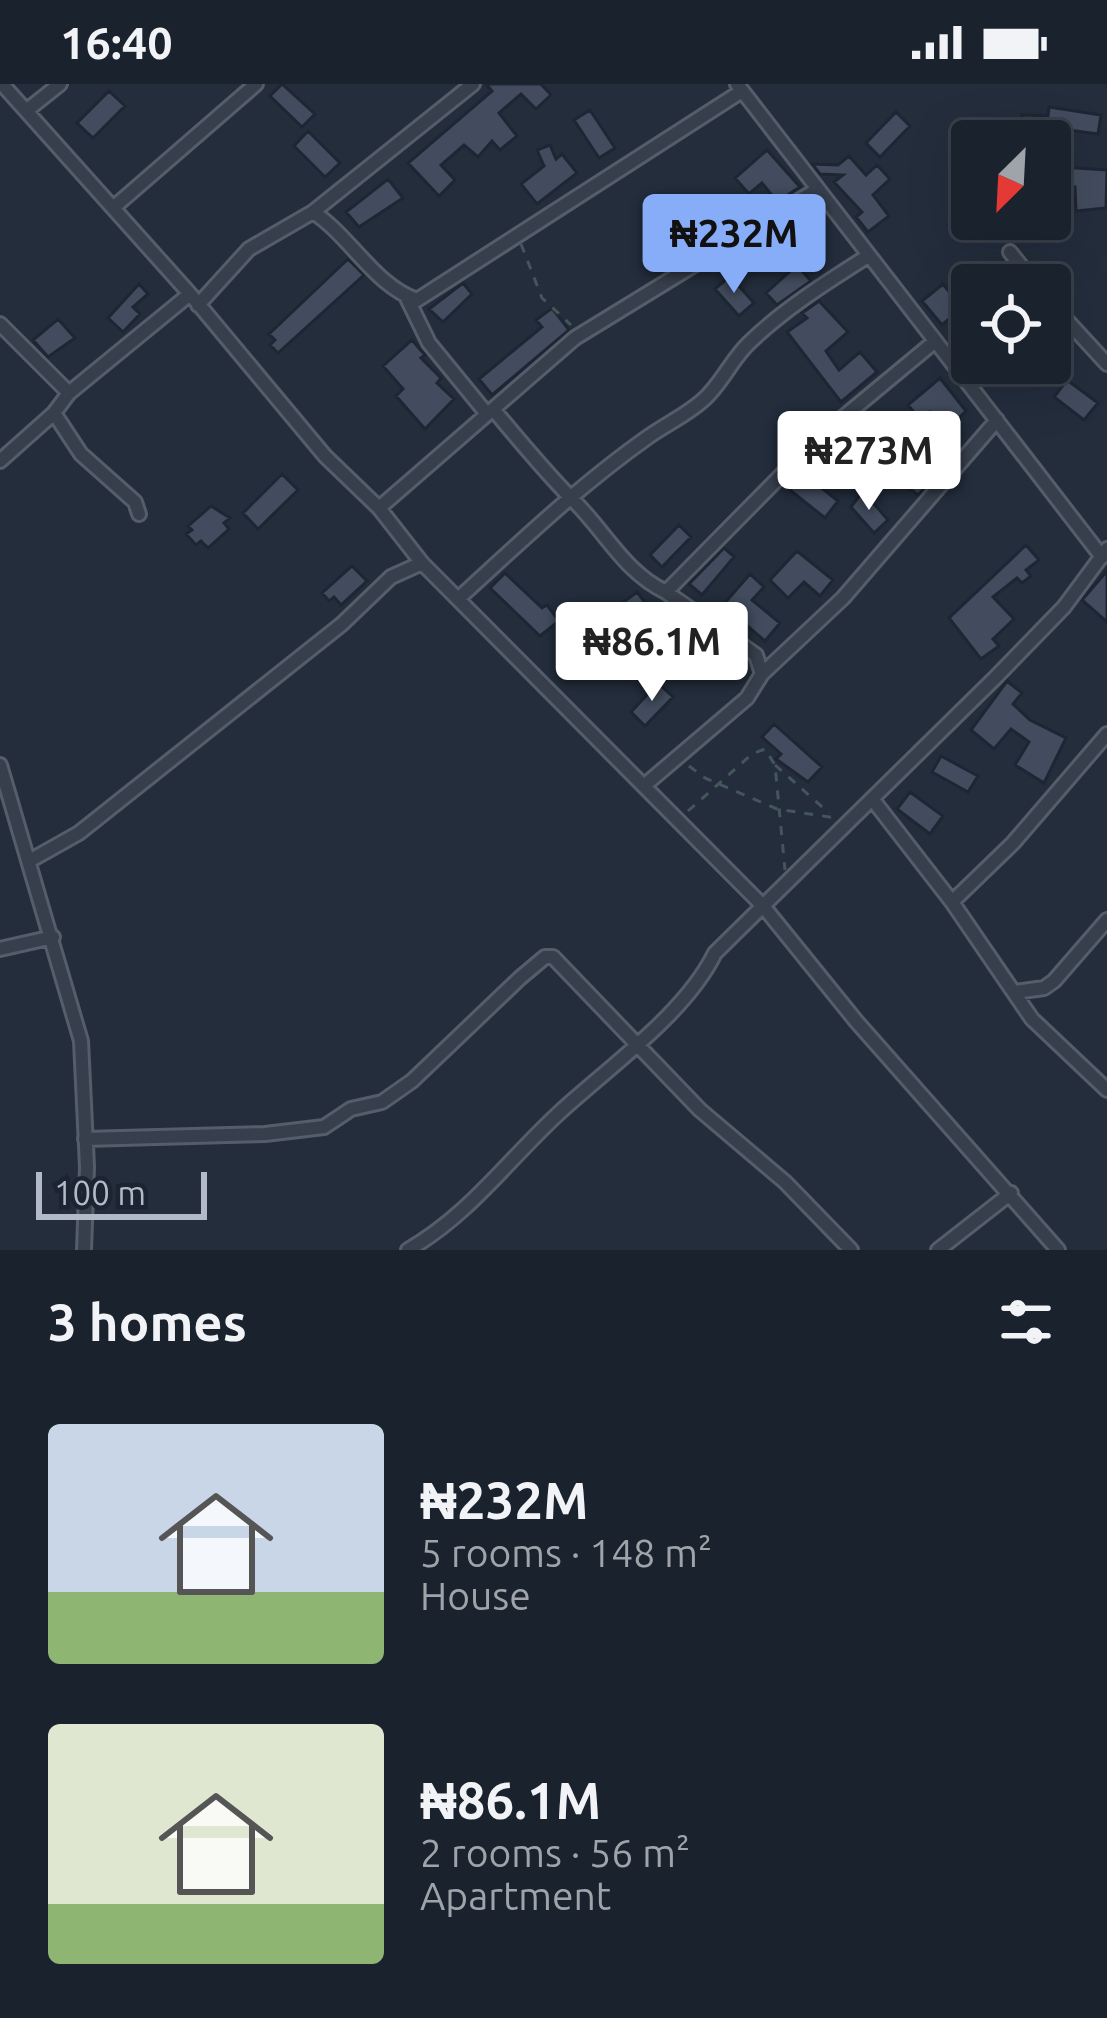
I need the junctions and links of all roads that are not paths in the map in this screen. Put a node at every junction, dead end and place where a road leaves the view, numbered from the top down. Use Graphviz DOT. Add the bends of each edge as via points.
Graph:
graph roads {
  1 [pos="2,84"];
  2 [pos="60,84"];
  3 [pos="256,84"];
  4 [pos="473,84"];
  5 [pos="739,87"];
  6 [pos="26,111"];
  7 [pos="818,189"];
  8 [pos="112,208"];
  9 [pos="313,212"];
  10 [pos="1010,252"];
  11 [pos="868,256"];
  12 [pos="1019,264"];
  13 [pos="407,297"];
  14 [pos="194,300"];
  15 [pos="0,324"];
  16 [pos="1071,325"];
  17 [pos="934,342"];
  18 [pos="1107,364"];
  19 [pos="69,393"];
  20 [pos="490,412"];
  21 [pos="54,413"];
  22 [pos="997,420"];
  23 [pos="0,460"];
  24 [pos="572,498"];
  25 [pos="379,508"];
  26 [pos="139,514"];
  27 [pos="1105,553"];
  28 [pos="422,563"];
  29 [pos="666,592"];
  30 [pos="458,599"];
  31 [pos="762,674"];
  32 [pos="1107,734"];
  33 [pos="0,765"];
  34 [pos="645,784"];
  35 [pos="873,800"];
  36 [pos="6,820"];
  37 [pos="31,860"];
  38 [pos="952,902"];
  39 [pos="763,906"];
  40 [pos="1107,920"];
  41 [pos="52,937"];
  42 [pos="0,949"];
  43 [pos="1015,992"];
  44 [pos="637,1041"];
  45 [pos="1107,1090"];
  46 [pos="85,1139"];
  47 [pos="1011,1193"];
  48 [pos="84,1250"];
  49 [pos="408,1250"];
  50 [pos="851,1250"];
  51 [pos="938,1250"];
  52 [pos="1058,1250"];
  1 -- 6 [label="street"];
  2 -- 6 [label="street"];
  3 -- 8 [label="street"];
  4 -- 9 [label="street"];
  5 -- 7 [label="street"];
  5 -- 13 [label="street" via="417,300"];
  6 -- 8 [label="street"];
  7 -- 11 [label="street"];
  7 -- 20 [label="street" via="574,338"];
  8 -- 14 [label="street"];
  9 -- 13 [label="street"];
  9 -- 14 [label="street" via="249,249"];
  10 -- 12 [label="street"];
  11 -- 17 [label="street"];
  11 -- 24 [label="street" via="777,319 701,402"];
  13 -- 20 [label="street" via="429,343"];
  14 -- 19 [label="street"];
  14 -- 25 [label="street"];
  15 -- 19 [label="street"];
  16 -- 18 [label="street"];
  17 -- 22 [label="street"];
  17 -- 29 [label="street" via="816,440"];
  19 -- 21 [label="street"];
  20 -- 24 [label="street"];
  20 -- 25 [label="street"];
  21 -- 23 [label="street"];
  21 -- 26 [label="street"];
  22 -- 27 [label="street"];
  22 -- 31 [label="street" via="850,590"];
  24 -- 29 [label="street" via="635,573"];
  24 -- 30 [label="street"];
  25 -- 28 [label="street"];
  27 -- 35 [label="street" via="1064,607"];
  28 -- 30 [label="street"];
  28 -- 37 [label="street" via="391,577 79,833"];
  29 -- 31 [label="street" via="756,655"];
  30 -- 34 [label="street"];
  31 -- 34 [label="street" via="747,698"];
  32 -- 38 [label="street"];
  33 -- 36 [label="street"];
  34 -- 39 [label="street"];
  35 -- 38 [label="street"];
  35 -- 39 [label="street" via="841,822"];
  36 -- 37 [label="street"];
  37 -- 41 [label="street"];
  38 -- 43 [label="street"];
  39 -- 44 [label="street" via="715,953 695,988"];
  39 -- 47 [label="street"];
  40 -- 43 [label="street" via="1054,981"];
  41 -- 42 [label="street"];
  41 -- 46 [label="street" via="81,1041"];
  43 -- 45 [label="street" via="1032,1019"];
  44 -- 46 [label="street" via="562,961 545,957 412,1081 324,1126"];
  44 -- 49 [label="street" via="480,1196"];
  44 -- 50 [label="street"];
  46 -- 48 [label="street"];
  47 -- 51 [label="street"];
  47 -- 52 [label="street"];
}
